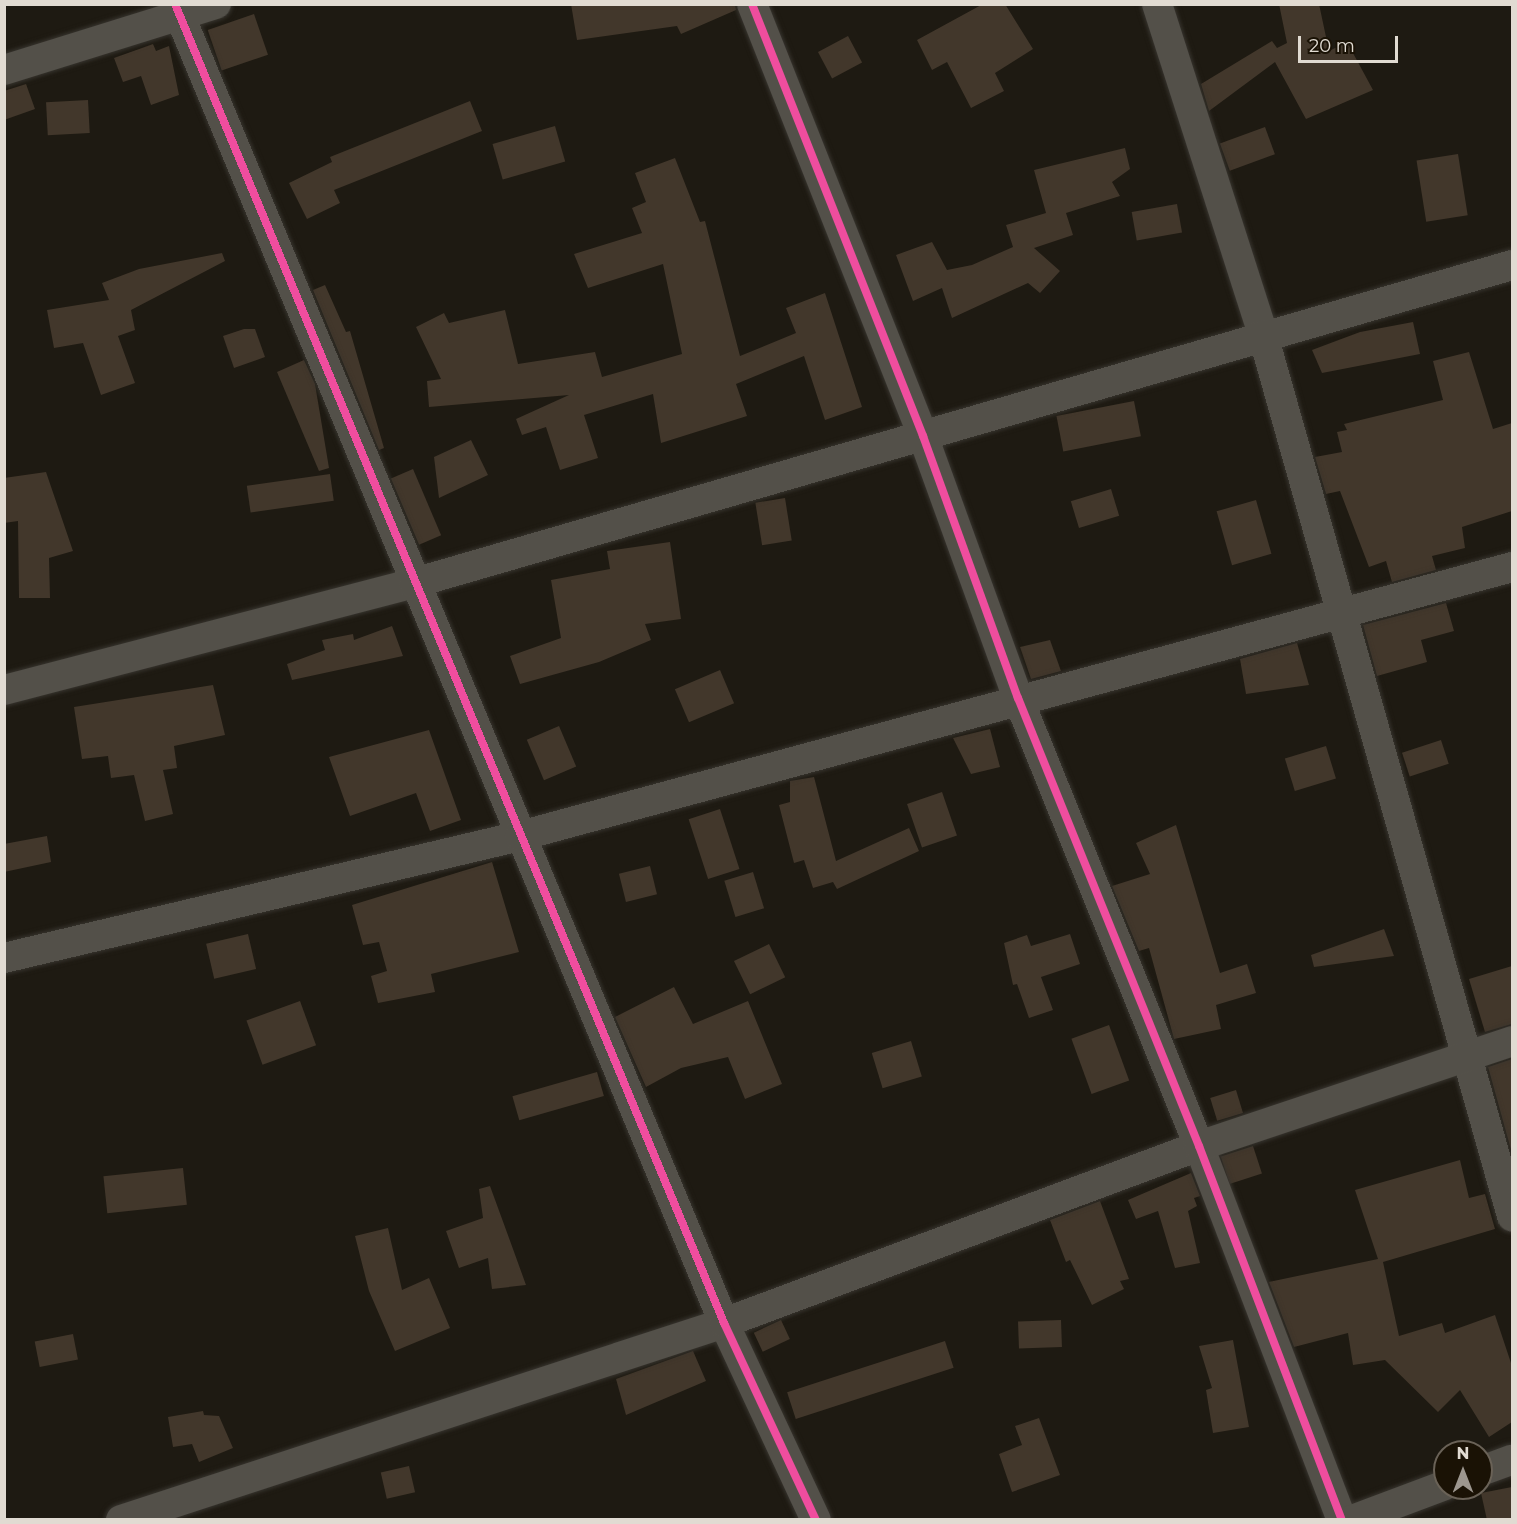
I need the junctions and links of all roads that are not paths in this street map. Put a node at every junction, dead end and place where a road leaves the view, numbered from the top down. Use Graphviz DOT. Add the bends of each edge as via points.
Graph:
graph roads {
  1 [pos="216,4"];
  2 [pos="752,4"];
  3 [pos="1157,4"];
  4 [pos="178,9"];
  5 [pos="4,70"];
  6 [pos="1512,265"];
  7 [pos="1263,334"];
  8 [pos="923,436"];
  9 [pos="1512,567"];
  10 [pos="414,583"];
  11 [pos="1339,612"];
  12 [pos="4,690"];
  13 [pos="1018,698"];
  14 [pos="520,836"];
  15 [pos="4,958"];
  16 [pos="1512,1041"];
  17 [pos="1467,1058"];
  18 [pos="1199,1146"];
  19 [pos="1512,1216"];
  20 [pos="724,1323"];
  21 [pos="1512,1460"];
  22 [pos="1493,1467"];
  23 [pos="1433,1490"];
  24 [pos="121,1520"];
  25 [pos="816,1520"];
  26 [pos="1342,1520"];
  27 [pos="1352,1520"];
  1 -- 4 [label="street"];
  2 -- 8 [label="street"];
  3 -- 7 [label="street"];
  4 -- 5 [label="street"];
  4 -- 10 [label="street"];
  6 -- 7 [label="street"];
  7 -- 8 [label="street"];
  7 -- 11 [label="street"];
  8 -- 10 [label="street"];
  8 -- 13 [label="street"];
  9 -- 11 [label="street"];
  10 -- 12 [label="street"];
  10 -- 14 [label="street"];
  11 -- 13 [label="street"];
  11 -- 17 [label="street"];
  13 -- 14 [label="street"];
  13 -- 18 [label="street"];
  14 -- 15 [label="street"];
  14 -- 20 [label="street"];
  16 -- 17 [label="street"];
  17 -- 18 [label="street"];
  17 -- 19 [label="street"];
  18 -- 20 [label="street"];
  18 -- 26 [label="street"];
  20 -- 24 [label="street"];
  20 -- 25 [label="street"];
  21 -- 22 [label="street"];
  23 -- 27 [label="street"];
}
